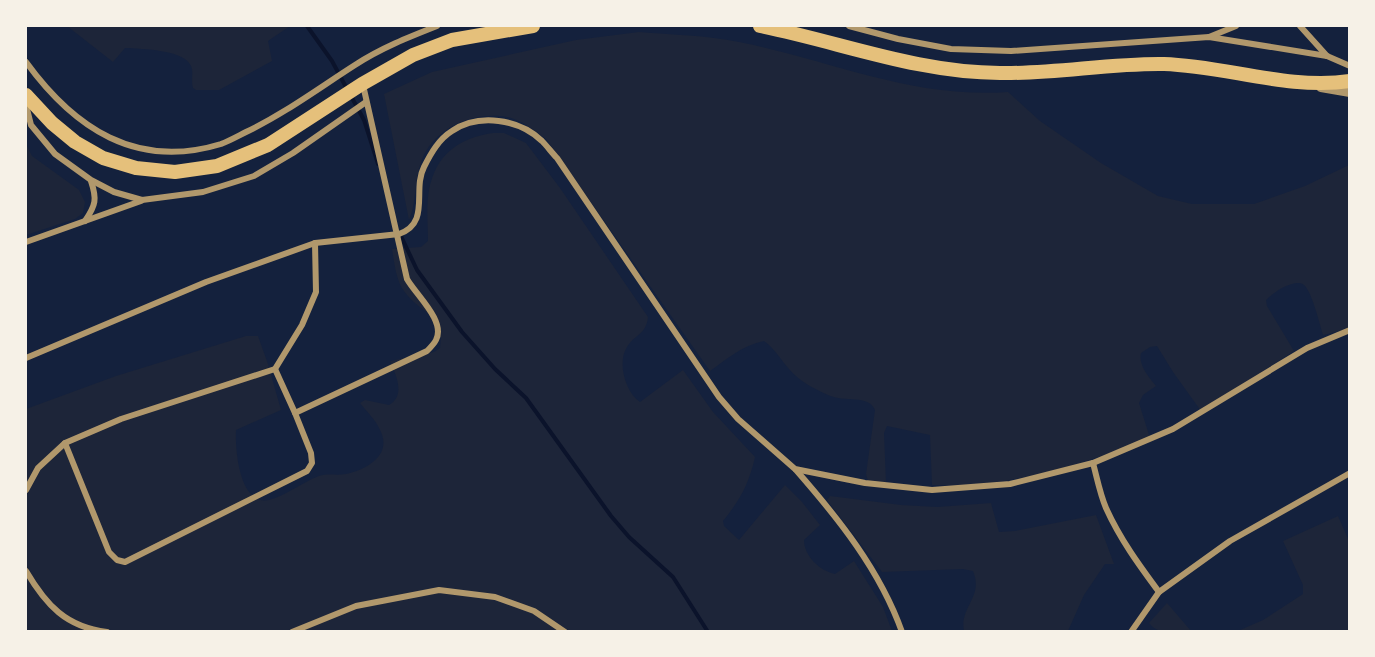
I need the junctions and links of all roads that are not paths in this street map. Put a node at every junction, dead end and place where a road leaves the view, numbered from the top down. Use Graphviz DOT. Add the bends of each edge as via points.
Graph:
graph roads {
  1 [pos="437,26"];
  2 [pos="533,26"];
  3 [pos="760,26"];
  4 [pos="849,26"];
  5 [pos="1236,26"];
  6 [pos="1300,26"];
  7 [pos="1209,37"];
  8 [pos="1327,56"];
  9 [pos="26,62"];
  10 [pos="1350,66"];
  11 [pos="1350,81"];
  12 [pos="1300,82"];
  13 [pos="362,84"];
  14 [pos="1350,92"];
  15 [pos="26,95"];
  16 [pos="366,102"];
  17 [pos="26,105"];
  18 [pos="91,180"];
  19 [pos="141,200"];
  20 [pos="84,221"];
  21 [pos="399,234"];
  22 [pos="26,242"];
  23 [pos="315,243"];
  24 [pos="1350,330"];
  25 [pos="26,358"];
  26 [pos="275,369"];
  27 [pos="295,413"];
  28 [pos="65,443"];
  29 [pos="1093,463"];
  30 [pos="795,470"];
  31 [pos="1350,473"];
  32 [pos="26,490"];
  33 [pos="26,571"];
  34 [pos="1159,592"];
  35 [pos="107,632"];
  36 [pos="292,632"];
  37 [pos="565,632"];
  38 [pos="902,632"];
  39 [pos="1131,632"];
  1 -- 9 [label="street" via="357,63 269,121 221,144 173,152 129,146 95,131 65,108"];
  2 -- 13 [label="highway" via="452,40 413,55"];
  3 -- 12 [label="highway" via="942,69 1000,74 1164,64"];
  4 -- 7 [label="street" via="951,49 1011,51"];
  5 -- 7 [label="street"];
  6 -- 8 [label="street"];
  7 -- 8 [label="street"];
  8 -- 10 [label="street"];
  11 -- 12 [label="highway"];
  12 -- 14 [label="street"];
  13 -- 15 [label="highway" via="268,145 217,166 175,172 136,168 103,158 75,142"];
  13 -- 16 [label="street"];
  16 -- 19 [label="street" via="254,176 203,192"];
  16 -- 21 [label="street"];
  17 -- 18 [label="street" via="32,125 55,154"];
  18 -- 19 [label="street"];
  18 -- 20 [label="street" via="94,208"];
  19 -- 20 [label="street"];
  20 -- 22 [label="street"];
  21 -- 23 [label="street"];
  21 -- 27 [label="street" via="407,279 434,316 439,328 436,340 427,351"];
  21 -- 30 [label="street" via="408,231 418,218 423,170 436,146 453,130 476,120 497,120 520,127 540,140 557,159 719,397"];
  23 -- 25 [label="street" via="206,282"];
  23 -- 26 [label="street" via="316,292 302,325"];
  24 -- 29 [label="street" via="1307,348 1173,429"];
  26 -- 27 [label="street"];
  26 -- 28 [label="street" via="121,419"];
  27 -- 28 [label="street" via="310,453 312,463 307,471 125,561 117,560 109,552"];
  28 -- 32 [label="street" via="38,468"];
  29 -- 30 [label="street" via="1010,484 932,490"];
  29 -- 34 [label="street" via="1118,533"];
  30 -- 38 [label="street" via="834,514 872,571"];
  31 -- 34 [label="street" via="1230,541"];
  33 -- 35 [label="street" via="40,596 64,618"];
  34 -- 39 [label="street"];
  36 -- 37 [label="street" via="356,606 439,590 495,597 534,611"];
}
